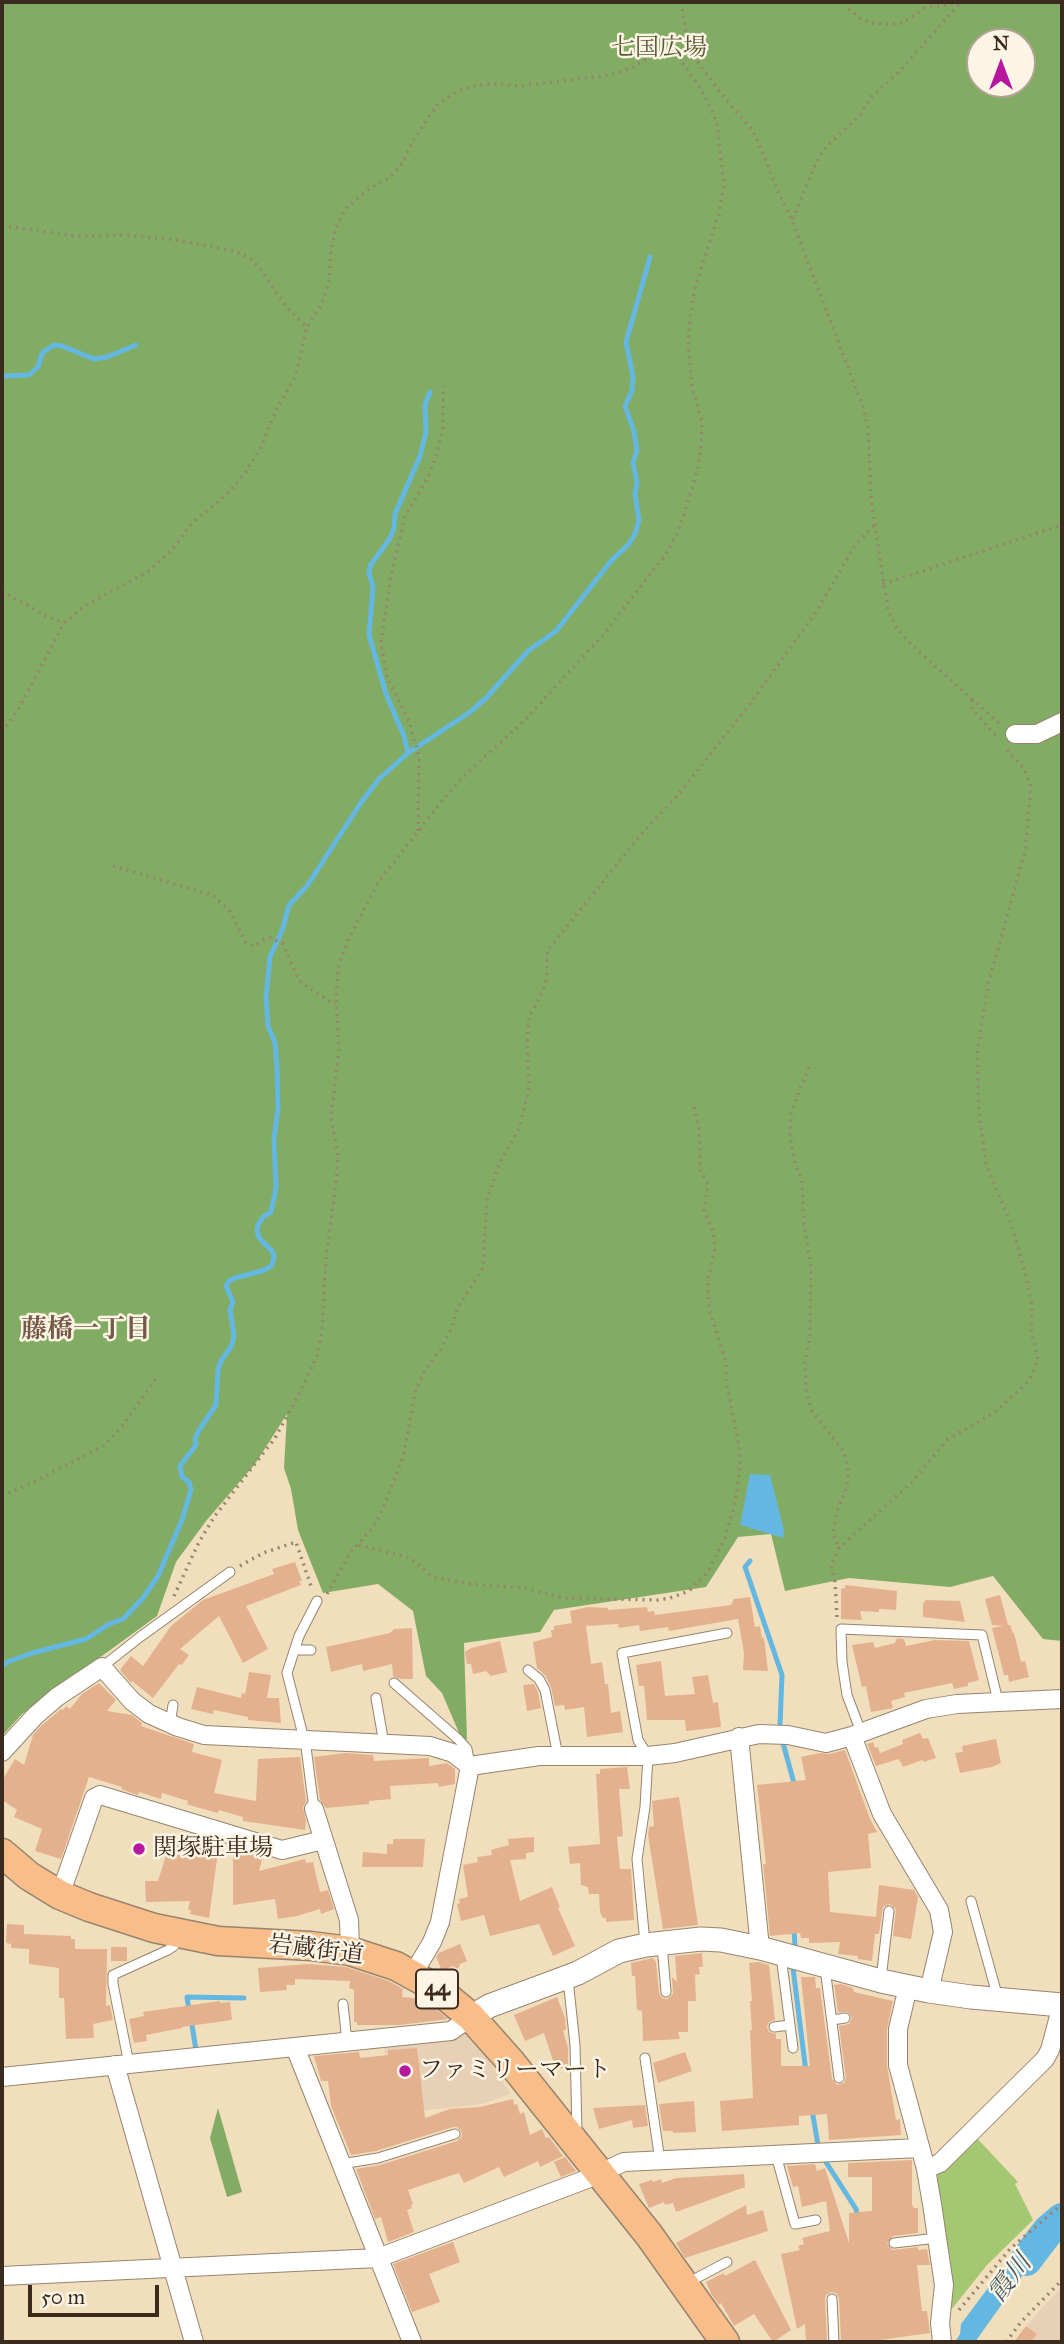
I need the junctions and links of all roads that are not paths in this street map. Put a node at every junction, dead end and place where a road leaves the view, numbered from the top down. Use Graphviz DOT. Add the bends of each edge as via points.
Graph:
graph roads {
  1 [pos="1062,722"];
  2 [pos="1015,734"];
  3 [pos="230,1572"];
  4 [pos="317,1601"];
  5 [pos="727,1633"];
  6 [pos="295,1650"];
  7 [pos="311,1650"];
  8 [pos="102,1667"];
  9 [pos="528,1670"];
  10 [pos="394,1683"];
  11 [pos="376,1698"];
  12 [pos="1062,1699"];
  13 [pos="998,1701"];
  14 [pos="173,1705"];
  15 [pos="170,1724"];
  16 [pos="857,1734"];
  17 [pos="739,1737"];
  18 [pos="304,1741"];
  19 [pos="384,1744"];
  20 [pos="2,1752"];
  21 [pos="558,1756"];
  22 [pos="648,1756"];
  23 [pos="470,1766"];
  24 [pos="314,1809"];
  25 [pos="323,1840"];
  26 [pos="3,1859"];
  27 [pos="60,1895"];
  28 [pos="971,1901"];
  29 [pos="889,1911"];
  30 [pos="177,1933"];
  31 [pos="654,1944"];
  32 [pos="349,1951"];
  33 [pos="770,1951"];
  34 [pos="825,1966"];
  35 [pos="413,1974"];
  36 [pos="568,1977"];
  37 [pos="881,1981"];
  38 [pos="919,1989"];
  39 [pos="666,1992"];
  40 [pos="999,2000"];
  41 [pos="343,2004"];
  42 [pos="1062,2005"];
  43 [pos="471,2017"];
  44 [pos="845,2018"];
  45 [pos="832,2020"];
  46 [pos="790,2025"];
  47 [pos="774,2026"];
  48 [pos="347,2042"];
  49 [pos="295,2047"];
  50 [pos="793,2048"];
  51 [pos="645,2058"];
  52 [pos="122,2064"];
  53 [pos="2,2077"];
  54 [pos="839,2078"];
  55 [pos="455,2134"];
  56 [pos="578,2146"];
  57 [pos="919,2148"];
  58 [pos="776,2155"];
  59 [pos="660,2161"];
  60 [pos="341,2164"];
  61 [pos="926,2169"];
  62 [pos="600,2173"];
  63 [pos="816,2220"];
  64 [pos="937,2238"];
  65 [pos="894,2243"];
  66 [pos="378,2258"];
  67 [pos="727,2262"];
  68 [pos="173,2267"];
  69 [pos="2,2276"];
  70 [pos="685,2284"];
  71 [pos="832,2299"];
  72 [pos="939,2339"];
  73 [pos="194,2342"];
  74 [pos="412,2342"];
  75 [pos="725,2342"];
  76 [pos="834,2342"];
  1 -- 2 [label="street" via="1038,734"];
  3 -- 8 [label="lane"];
  4 -- 6 [label="lane"];
  5 -- 22 [label="lane" via="622,1653 638,1740"];
  6 -- 7 [label="lane"];
  6 -- 18 [label="lane" via="287,1673"];
  8 -- 15 [label="street" via="132,1701"];
  8 -- 20 [label="street" via="57,1697"];
  9 -- 21 [label="lane" via="545,1690"];
  10 -- 23 [label="lane" via="458,1739 467,1749"];
  11 -- 19 [label="lane"];
  12 -- 13 [label="street"];
  13 -- 16 [label="street" via="926,1709"];
  13 -- 16 [label="lane" via="982,1634 841,1629 847,1695"];
  14 -- 15 [label="lane"];
  15 -- 18 [label="street" via="204,1735"];
  16 -- 17 [label="street" via="825,1743 772,1733"];
  16 -- 38 [label="street" via="881,1814 939,1910 943,1932"];
  17 -- 22 [label="street"];
  17 -- 33 [label="street"];
  18 -- 19 [label="street"];
  18 -- 24 [label="lane"];
  19 -- 23 [label="street" via="441,1748"];
  21 -- 22 [label="street"];
  21 -- 23 [label="street"];
  22 -- 31 [label="lane" via="637,1859"];
  23 -- 35 [label="street" via="460,1799 440,1922"];
  24 -- 25 [label="street"];
  25 -- 27 [label="street" via="282,1850 100,1795 94,1798"];
  25 -- 32 [label="street" via="349,1920"];
  26 -- 27 [label="main road, 岩蔵街道 / 44"];
  27 -- 30 [label="main road, 岩蔵街道 / 44"];
  28 -- 40 [label="lane"];
  29 -- 37 [label="lane"];
  30 -- 32 [label="main road, 岩蔵街道 / 44" via="218,1941"];
  30 -- 52 [label="lane" via="168,1950 113,1975"];
  31 -- 33 [label="street" via="711,1939"];
  31 -- 36 [label="street" via="610,1954"];
  31 -- 39 [label="lane"];
  32 -- 35 [label="main road, 岩蔵街道 / 44"];
  33 -- 34 [label="street"];
  33 -- 46 [label="lane"];
  34 -- 37 [label="street"];
  34 -- 45 [label="lane"];
  35 -- 43 [label="main road, 岩蔵街道 / 44"];
  36 -- 43 [label="street"];
  36 -- 56 [label="lane"];
  37 -- 38 [label="street"];
  38 -- 40 [label="street"];
  38 -- 57 [label="street" via="898,2029 898,2065"];
  40 -- 42 [label="street"];
  41 -- 48 [label="lane"];
  42 -- 61 [label="street" via="1045,2059 940,2163"];
  43 -- 48 [label="street" via="451,2031"];
  43 -- 56 [label="main road, 岩蔵街道 / 44"];
  44 -- 45 [label="lane"];
  45 -- 54 [label="lane"];
  46 -- 47 [label="lane"];
  46 -- 50 [label="lane"];
  48 -- 49 [label="street"];
  49 -- 52 [label="street"];
  49 -- 60 [label="street"];
  51 -- 59 [label="lane"];
  52 -- 53 [label="street"];
  52 -- 68 [label="street"];
  55 -- 60 [label="lane" via="419,2149"];
  56 -- 62 [label="main road, 岩蔵街道 / 44"];
  57 -- 58 [label="street"];
  57 -- 61 [label="street"];
  58 -- 59 [label="street"];
  58 -- 63 [label="lane" via="795,2224"];
  59 -- 62 [label="street" via="624,2162"];
  60 -- 66 [label="street"];
  61 -- 64 [label="street"];
  62 -- 66 [label="street"];
  62 -- 70 [label="main road, 岩蔵街道 / 44"];
  64 -- 65 [label="lane"];
  64 -- 72 [label="street" via="944,2285"];
  66 -- 68 [label="street"];
  66 -- 74 [label="street"];
  67 -- 70 [label="lane"];
  68 -- 69 [label="street"];
  68 -- 73 [label="street"];
  70 -- 75 [label="main road, 岩蔵街道 / 44"];
  71 -- 76 [label="lane"];
}
